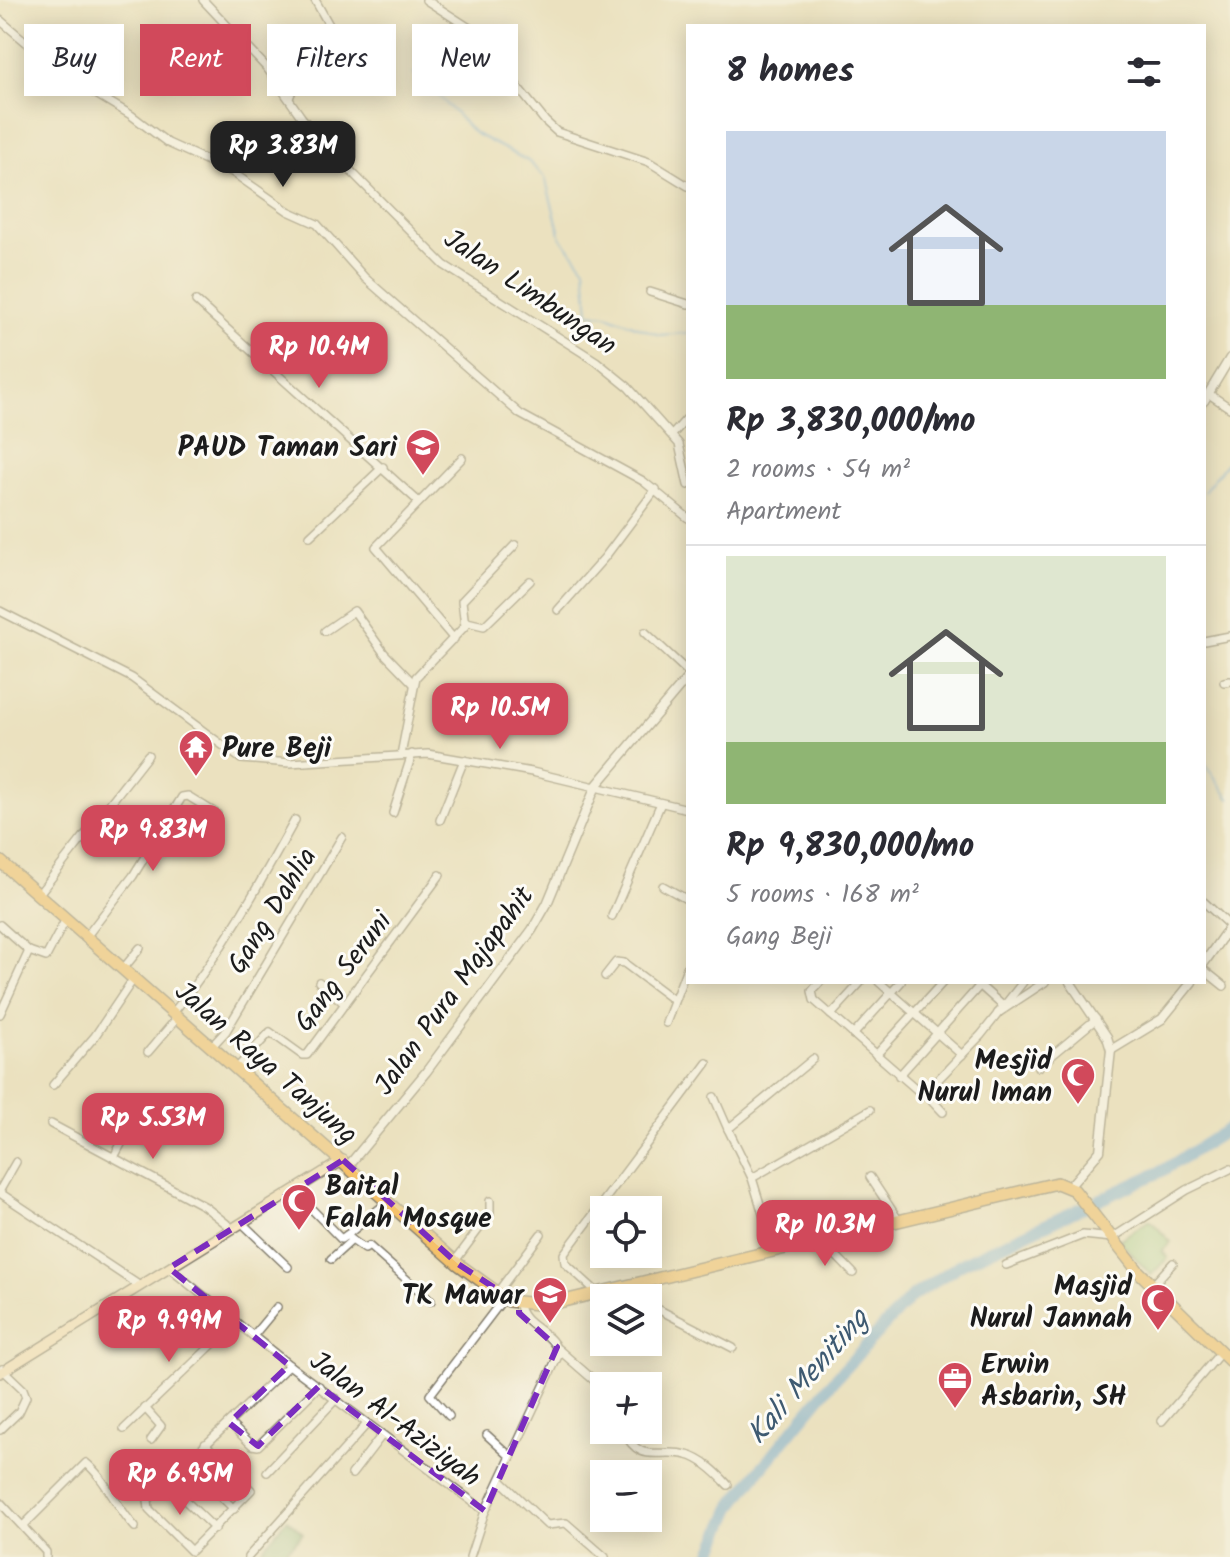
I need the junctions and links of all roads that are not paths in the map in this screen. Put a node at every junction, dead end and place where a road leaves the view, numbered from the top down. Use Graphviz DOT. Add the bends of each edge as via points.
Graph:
graph roads {
  1 [pos="203,0"];
  2 [pos="315,0"];
  3 [pos="426,0"];
  4 [pos="0,20"];
  5 [pos="289,98"];
  6 [pos="686,185"];
  7 [pos="650,292"];
  8 [pos="196,301"];
  9 [pos="686,303"];
  10 [pos="1230,358"];
  11 [pos="1207,397"];
  12 [pos="1230,408"];
  13 [pos="686,419"];
  14 [pos="672,435"];
  15 [pos="462,458"];
  16 [pos="383,467"];
  17 [pos="686,473"];
  18 [pos="656,489"];
  19 [pos="419,502"];
  20 [pos="686,516"];
  21 [pos="310,536"];
  22 [pos="515,545"];
  23 [pos="530,581"];
  24 [pos="558,610"];
  25 [pos="0,611"];
  26 [pos="467,622"];
  27 [pos="325,631"];
  28 [pos="645,632"];
  29 [pos="1230,636"];
  30 [pos="454,639"];
  31 [pos="1206,641"];
  32 [pos="686,673"];
  33 [pos="686,677"];
  34 [pos="414,684"];
  35 [pos="412,754"];
  36 [pos="148,755"];
  37 [pos="401,755"];
  38 [pos="464,760"];
  39 [pos="596,786"];
  40 [pos="661,803"];
  41 [pos="686,809"];
  42 [pos="393,813"];
  43 [pos="217,814"];
  44 [pos="295,820"];
  45 [pos="440,820"];
  46 [pos="342,837"];
  47 [pos="0,861"];
  48 [pos="440,875"];
  49 [pos="663,886"];
  50 [pos="38,895"];
  51 [pos="686,899"];
  52 [pos="1206,904"];
  53 [pos="612,916"];
  54 [pos="66,919"];
  55 [pos="0,925"];
  56 [pos="1229,928"];
  57 [pos="86,937"];
  58 [pos="140,948"];
  59 [pos="29,951"];
  60 [pos="1206,960"];
  61 [pos="123,969"];
  62 [pos="686,969"];
  63 [pos="1206,972"];
  64 [pos="605,976"];
  65 [pos="134,978"];
  66 [pos="319,982"];
  67 [pos="859,984"];
  68 [pos="941,984"];
  69 [pos="979,984"];
  70 [pos="981,984"];
  71 [pos="1021,984"];
  72 [pos="1042,984"];
  73 [pos="1071,984"];
  74 [pos="1190,984"];
  75 [pos="817,985"];
  76 [pos="1224,986"];
  77 [pos="896,987"];
  78 [pos="672,999"];
  79 [pos="345,1004"];
  80 [pos="1002,1009"];
  81 [pos="0,1014"];
  82 [pos="915,1014"];
  83 [pos="175,1015"];
  84 [pos="831,1015"];
  85 [pos="1096,1019"];
  86 [pos="666,1023"];
  87 [pos="937,1033"];
  88 [pos="853,1035"];
  89 [pos="212,1046"];
  90 [pos="1111,1050"];
  91 [pos="148,1052"];
  92 [pos="876,1055"];
  93 [pos="962,1055"];
  94 [pos="813,1059"];
  95 [pos="707,1063"];
  96 [pos="1038,1067"];
  97 [pos="237,1068"];
  98 [pos="899,1076"];
  99 [pos="53,1085"];
  100 [pos="923,1094"];
  101 [pos="141,1095"];
  102 [pos="714,1097"];
  103 [pos="870,1110"];
  104 [pos="943,1112"];
  105 [pos="51,1124"];
  106 [pos="728,1129"];
  107 [pos="114,1157"];
  108 [pos="16,1162"];
  109 [pos="346,1162"];
  110 [pos="1230,1169"];
  111 [pos="870,1177"];
  112 [pos="752,1178"];
  113 [pos="1070,1186"];
  114 [pos="0,1191"];
  115 [pos="295,1192"];
  116 [pos="389,1201"];
  117 [pos="490,1201"];
  118 [pos="897,1218"];
  119 [pos="238,1226"];
  120 [pos="541,1234"];
  121 [pos="350,1238"];
  122 [pos="1112,1238"];
  123 [pos="820,1239"];
  124 [pos="774,1250"];
  125 [pos="331,1259"];
  126 [pos="455,1261"];
  127 [pos="1173,1263"];
  128 [pos="1006,1265"];
  129 [pos="288,1267"];
  130 [pos="169,1268"];
  131 [pos="853,1273"];
  132 [pos="640,1284"];
  133 [pos="140,1286"];
  134 [pos="590,1286"];
  135 [pos="1152,1286"];
  136 [pos="501,1295"];
  137 [pos="590,1295"];
  138 [pos="431,1301"];
  139 [pos="519,1304"];
  140 [pos="277,1307"];
  141 [pos="662,1311"];
  142 [pos="236,1322"];
  143 [pos="253,1336"];
  144 [pos="733,1348"];
  145 [pos="558,1349"];
  146 [pos="1226,1356"];
  147 [pos="289,1365"];
  148 [pos="1,1370"];
  149 [pos="590,1377"];
  150 [pos="319,1386"];
  151 [pos="336,1399"];
  152 [pos="145,1408"];
  153 [pos="449,1416"];
  154 [pos="1162,1421"];
  155 [pos="229,1423"];
  156 [pos="367,1424"];
  157 [pos="124,1429"];
  158 [pos="0,1430"];
  159 [pos="382,1435"];
  160 [pos="487,1435"];
  161 [pos="151,1440"];
  162 [pos="205,1444"];
  163 [pos="634,1444"];
  164 [pos="511,1457"];
  165 [pos="186,1463"];
  166 [pos="267,1472"];
  167 [pos="352,1474"];
  168 [pos="501,1481"];
  169 [pos="166,1482"];
  170 [pos="728,1485"];
  171 [pos="0,1503"];
  172 [pos="234,1509"];
  173 [pos="485,1511"];
  174 [pos="23,1526"];
  175 [pos="135,1527"];
  176 [pos="215,1529"];
  177 [pos="46,1557"];
  178 [pos="248,1557"];
  179 [pos="470,1557"];
  180 [pos="605,1557"];
  1 -- 5 [label="street, Jalan Limbungan"];
  2 -- 5 [label="street" via="329,25 310,47"];
  3 -- 6 [label="street" via="471,29 557,132 649,162"];
  4 -- 18 [label="street" via="66,76 168,143 232,172 288,211 317,224 365,278 520,414"];
  5 -- 14 [label="street, Jalan Limbungan" via="329,149 444,265 607,369"];
  7 -- 9 [label="street"];
  8 -- 16 [label="street"];
  10 -- 11 [label="street"];
  11 -- 12 [label="street"];
  13 -- 14 [label="street"];
  14 -- 17 [label="street, Jalan Limbungan"];
  15 -- 19 [label="street"];
  16 -- 19 [label="street"];
  16 -- 21 [label="street"];
  18 -- 20 [label="street"];
  18 -- 24 [label="street"];
  19 -- 30 [label="street" via="377,550"];
  22 -- 26 [label="street" via="462,601"];
  23 -- 26 [label="street" via="484,626"];
  25 -- 37 [label="street" via="115,668 241,759 290,763"];
  26 -- 30 [label="street"];
  27 -- 34 [label="street" via="354,611"];
  28 -- 32 [label="street"];
  29 -- 31 [label="street"];
  30 -- 34 [label="street"];
  33 -- 39 [label="street, Jalan Pura Majapahit"];
  34 -- 37 [label="street"];
  35 -- 37 [label="street"];
  35 -- 38 [label="street"];
  35 -- 42 [label="street"];
  36 -- 50 [label="street"];
  38 -- 39 [label="street"];
  38 -- 45 [label="street"];
  39 -- 40 [label="street"];
  39 -- 109 [label="street, Jalan Pura Majapahit" via="537,922 426,1072"];
  40 -- 41 [label="street"];
  40 -- 53 [label="street"];
  43 -- 57 [label="street" via="182,797 133,876"];
  44 -- 83 [label="street" via="245,909"];
  46 -- 89 [label="street, Gang Dahlia"];
  47 -- 50 [label="main road, Jalan Raya Tanjung"];
  48 -- 79 [label="street, Gang Seruni"];
  49 -- 51 [label="street"];
  50 -- 54 [label="main road, Jalan Raya Tanjung"];
  52 -- 56 [label="street"];
  54 -- 57 [label="main road, Jalan Raya Tanjung"];
  54 -- 59 [label="street" via="50,954"];
  55 -- 59 [label="street"];
  56 -- 60 [label="street"];
  57 -- 61 [label="main road, Jalan Raya Tanjung"];
  58 -- 61 [label="street"];
  59 -- 81 [label="street"];
  61 -- 65 [label="main road, Jalan Raya Tanjung"];
  62 -- 78 [label="street"];
  63 -- 76 [label="street"];
  64 -- 78 [label="street" via="616,962 624,963"];
  65 -- 83 [label="main road, Jalan Raya Tanjung"];
  65 -- 99 [label="street"];
  66 -- 79 [label="street"];
  67 -- 84 [label="street"];
  68 -- 82 [label="street"];
  69 -- 87 [label="street"];
  70 -- 80 [label="street"];
  71 -- 80 [label="street"];
  72 -- 80 [label="street"];
  73 -- 85 [label="street"];
  74 -- 90 [label="street" via="1155,1025"];
  75 -- 84 [label="street" via="813,999"];
  77 -- 82 [label="street"];
  77 -- 88 [label="street"];
  78 -- 86 [label="street"];
  79 -- 97 [label="street, Gang Seruni" via="307,1055 269,1032"];
  80 -- 93 [label="street"];
  82 -- 87 [label="street"];
  82 -- 92 [label="street"];
  83 -- 89 [label="main road, Jalan Raya Tanjung"];
  83 -- 91 [label="street"];
  84 -- 88 [label="street"];
  85 -- 90 [label="street"];
  85 -- 96 [label="street"];
  87 -- 93 [label="street"];
  87 -- 98 [label="street"];
  88 -- 92 [label="street"];
  89 -- 97 [label="main road, Jalan Raya Tanjung"];
  90 -- 113 [label="street" via="1100,1151"];
  92 -- 98 [label="street"];
  93 -- 100 [label="street"];
  94 -- 106 [label="street"];
  95 -- 134 [label="street" via="564,1254 565,1263"];
  97 -- 109 [label="main road, Jalan Raya Tanjung"];
  98 -- 100 [label="street"];
  100 -- 104 [label="street"];
  101 -- 107 [label="street"];
  102 -- 106 [label="street"];
  103 -- 112 [label="street"];
  105 -- 107 [label="street"];
  106 -- 112 [label="street"];
  107 -- 119 [label="street"];
  108 -- 114 [label="street"];
  109 -- 115 [label="main road"];
  109 -- 116 [label="main road, Jalan Raya Tanjung"];
  110 -- 122 [label="street"];
  111 -- 118 [label="street"];
  112 -- 124 [label="street"];
  113 -- 118 [label="main road, Jalan Raya Tanjung" via="1036,1185"];
  113 -- 122 [label="main road"];
  114 -- 133 [label="street"];
  115 -- 119 [label="main road"];
  115 -- 121 [label="street" via="341,1239"];
  116 -- 121 [label="street"];
  116 -- 126 [label="main road, Jalan Raya Tanjung"];
  117 -- 126 [label="street" via="489,1216"];
  118 -- 123 [label="main road, Jalan Raya Tanjung"];
  119 -- 129 [label="street"];
  119 -- 130 [label="main road"];
  120 -- 136 [label="street"];
  121 -- 125 [label="street"];
  121 -- 138 [label="street" via="365,1249 369,1246"];
  122 -- 128 [label="street" via="1083,1235"];
  122 -- 135 [label="main road"];
  123 -- 124 [label="main road, Jalan Raya Tanjung"];
  123 -- 131 [label="street"];
  124 -- 132 [label="main road, Jalan Raya Tanjung"];
  126 -- 136 [label="main road, Jalan Raya Tanjung"];
  127 -- 135 [label="street"];
  130 -- 133 [label="main road"];
  130 -- 142 [label="street, Jalan Al-Aziziyah"];
  133 -- 148 [label="main road"];
  135 -- 146 [label="main road"];
  136 -- 139 [label="main road, Jalan Raya Tanjung"];
  136 -- 153 [label="street" via="430,1395"];
  137 -- 139 [label="main road, Jalan Raya Tanjung" via="547,1305"];
  139 -- 145 [label="street" via="521,1315"];
  140 -- 143 [label="street"];
  141 -- 144 [label="street"];
  142 -- 143 [label="street, Jalan Al-Aziziyah"];
  142 -- 152 [label="street"];
  143 -- 147 [label="street, Jalan Al-Aziziyah"];
  145 -- 149 [label="street"];
  145 -- 164 [label="street"];
  146 -- 154 [label="street"];
  147 -- 150 [label="street, Jalan Al-Aziziyah"];
  147 -- 155 [label="street"];
  148 -- 158 [label="street" via="26,1397"];
  150 -- 151 [label="street, Jalan Al-Aziziyah"];
  150 -- 155 [label="street" via="258,1446"];
  151 -- 156 [label="street, Jalan Al-Aziziyah"];
  151 -- 166 [label="street"];
  152 -- 157 [label="street"];
  152 -- 161 [label="street" via="161,1426"];
  155 -- 162 [label="street"];
  156 -- 159 [label="street, Jalan Al-Aziziyah"];
  156 -- 178 [label="street"];
  159 -- 167 [label="street"];
  159 -- 173 [label="street, Jalan Al-Aziziyah"];
  160 -- 164 [label="street"];
  162 -- 165 [label="street"];
  162 -- 172 [label="street" via="250,1485"];
  163 -- 170 [label="street" via="648,1455 689,1455"];
  164 -- 168 [label="street"];
  165 -- 169 [label="street"];
  165 -- 172 [label="street"];
  168 -- 173 [label="street"];
  168 -- 180 [label="street" via="547,1525 566,1523"];
  169 -- 176 [label="street"];
  169 -- 176 [label="street" via="149,1498 148,1507 188,1550"];
  171 -- 174 [label="street"];
  172 -- 176 [label="street"];
  173 -- 179 [label="street"];
  174 -- 175 [label="street" via="86,1463"];
  174 -- 177 [label="street"];
}
